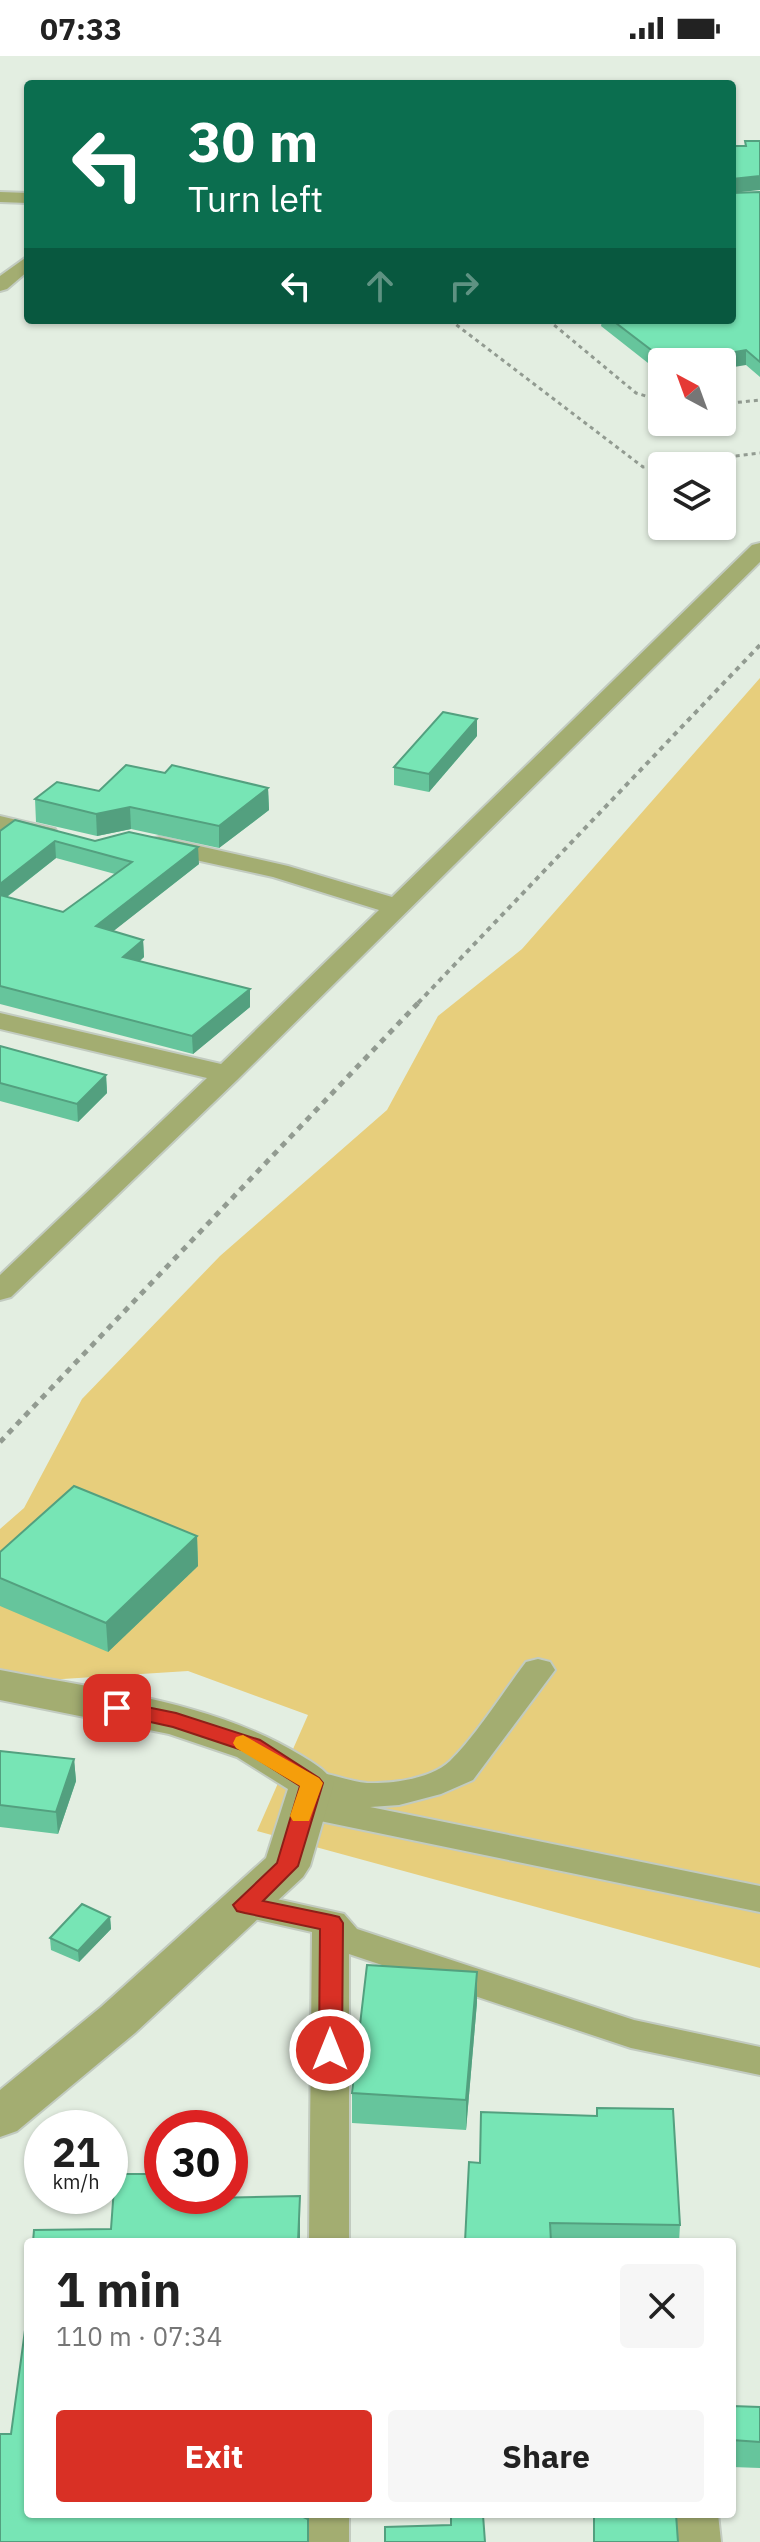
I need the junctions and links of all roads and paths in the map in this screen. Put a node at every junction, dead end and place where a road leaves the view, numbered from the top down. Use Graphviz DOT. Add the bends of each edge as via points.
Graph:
graph roads {
  1 [pos="0,197"];
  2 [pos="24,198"];
  3 [pos="24,265"];
  4 [pos="0,285"];
  5 [pos="455,324"];
  6 [pos="553,324"];
  7 [pos="648,397"];
  8 [pos="760,400"];
  9 [pos="736,403"];
  10 [pos="760,453"];
  11 [pos="760,550"];
  12 [pos="760,645"];
  13 [pos="0,823"];
  14 [pos="130,839"];
  15 [pos="69,840"];
  16 [pos="396,907"];
  17 [pos="0,1021"];
  18 [pos="227,1074"];
  19 [pos="0,1291"];
  20 [pos="0,1442"];
  21 [pos="538,1670"];
  22 [pos="0,1685"];
  23 [pos="308,1795"];
  24 [pos="760,1899"];
  25 [pos="245,1905"];
  26 [pos="331,1923"];
  27 [pos="760,2061"];
  28 [pos="0,2118"];
  29 [pos="329,2238"];
  30 [pos="327,2518"];
  31 [pos="696,2518"];
  32 [pos="327,2542"];
  33 [pos="699,2542"];
  1 -- 2 [label="street"];
  3 -- 4 [label="street"];
  5 -- 10 [label="path" via="643,467"];
  6 -- 7 [label="path" via="636,393"];
  8 -- 9 [label="path"];
  11 -- 16 [label="street"];
  12 -- 20 [label="path"];
  13 -- 15 [label="street"];
  14 -- 16 [label="street" via="279,871"];
  16 -- 18 [label="street"];
  17 -- 18 [label="street"];
  18 -- 19 [label="street"];
  21 -- 23 [label="street" via="461,1771 441,1782 399,1793"];
  22 -- 23 [label="street" via="176,1720 253,1746"];
  23 -- 24 [label="street"];
  23 -- 25 [label="street" via="287,1866"];
  25 -- 26 [label="street"];
  25 -- 28 [label="street"];
  26 -- 27 [label="street" via="344,1938 631,2034"];
  26 -- 29 [label="street"];
  30 -- 32 [label="street"];
  31 -- 33 [label="street"];
}
